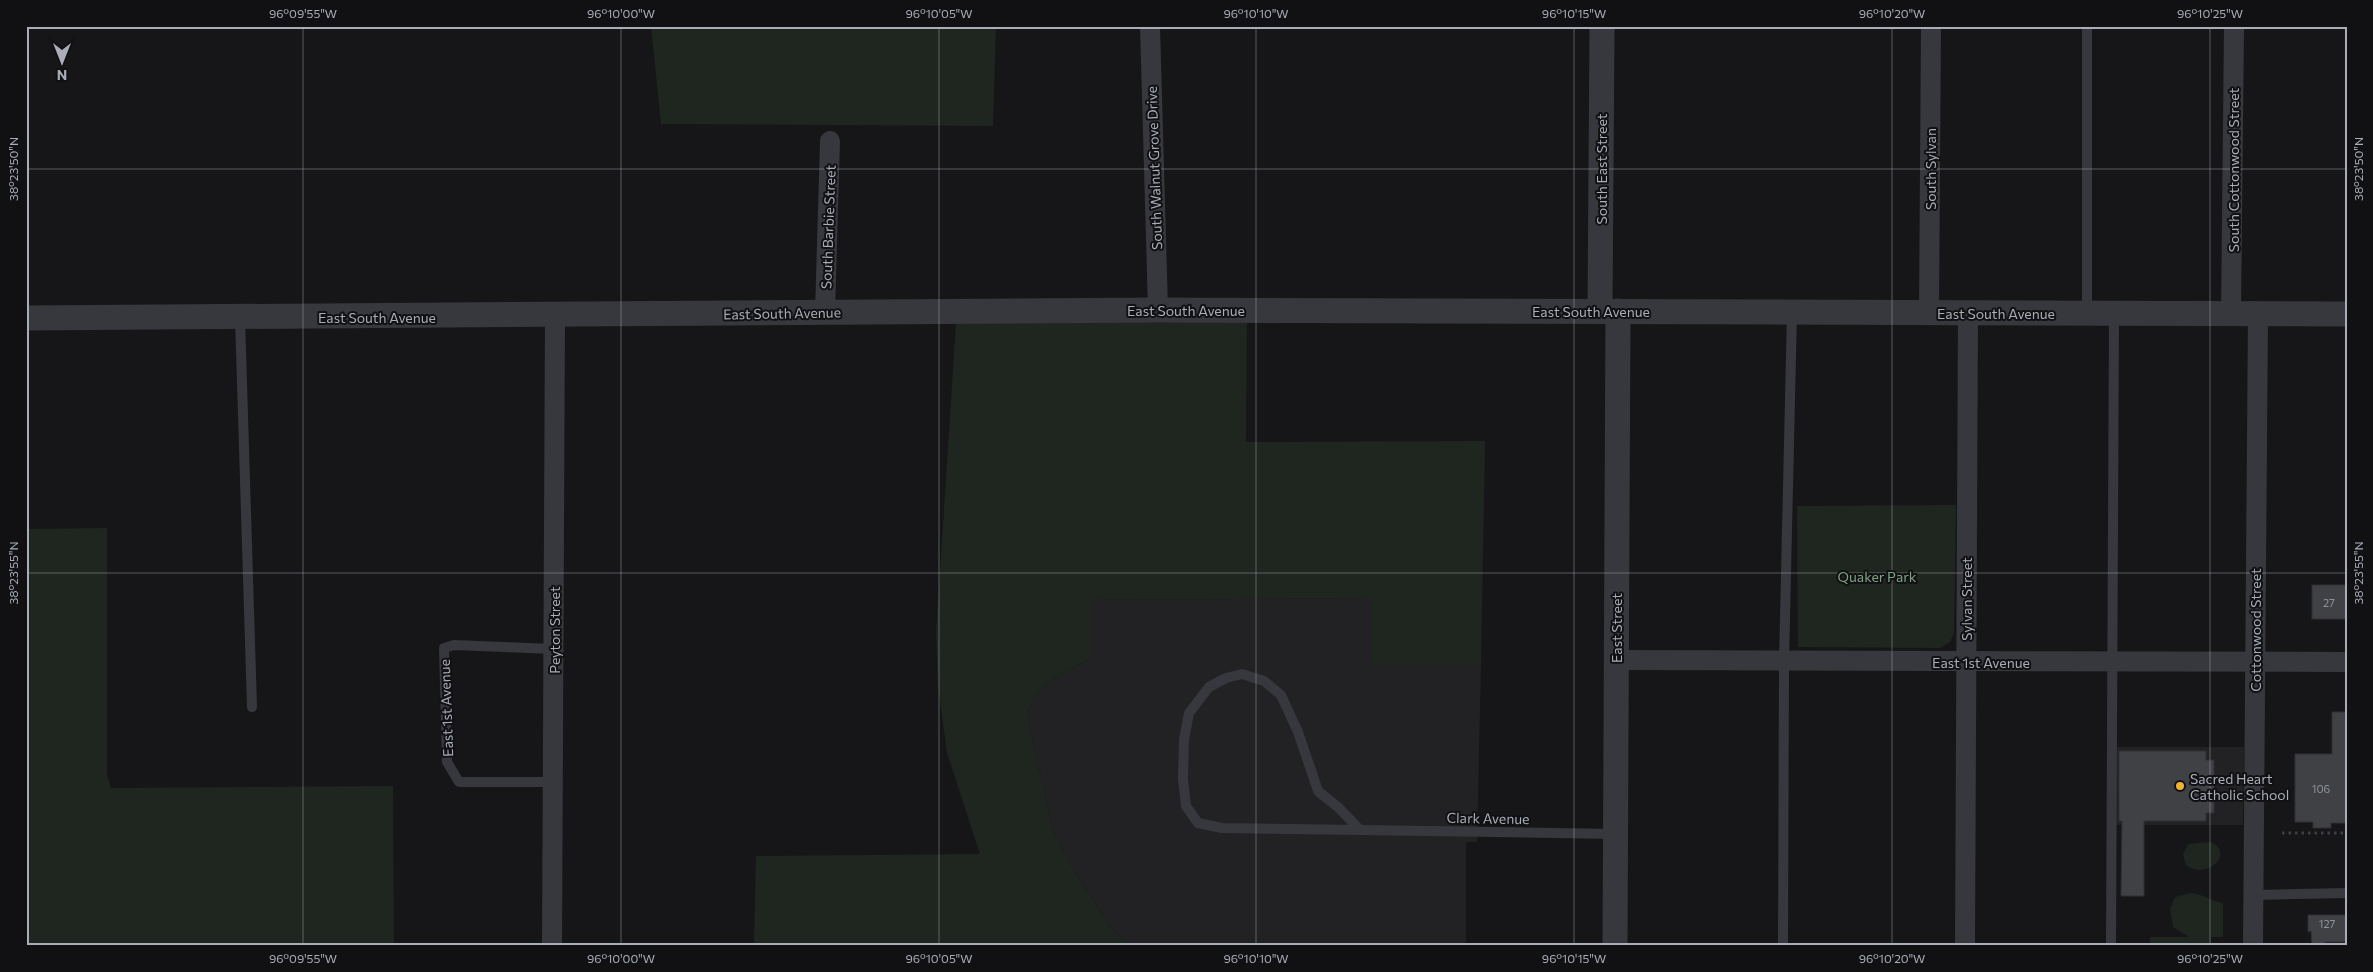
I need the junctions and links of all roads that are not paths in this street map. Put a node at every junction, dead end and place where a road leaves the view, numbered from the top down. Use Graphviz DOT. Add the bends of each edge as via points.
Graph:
graph roads {
  1 [pos="1150,26"];
  2 [pos="1602,26"];
  3 [pos="1931,26"];
  4 [pos="2087,26"];
  5 [pos="2234,26"];
  6 [pos="830,141"];
  7 [pos="1158,310"];
  8 [pos="1609,311"];
  9 [pos="1792,311"];
  10 [pos="1929,312"];
  11 [pos="1968,312"];
  12 [pos="2087,312"];
  13 [pos="825,313"];
  14 [pos="2114,313"];
  15 [pos="2232,313"];
  16 [pos="2258,314"];
  17 [pos="2347,314"];
  18 [pos="555,315"];
  19 [pos="26,318"];
  20 [pos="240,318"];
  21 [pos="554,649"];
  22 [pos="1616,660"];
  23 [pos="1784,661"];
  24 [pos="2256,661"];
  25 [pos="1966,662"];
  26 [pos="2113,662"];
  27 [pos="2347,662"];
  28 [pos="252,707"];
  29 [pos="553,782"];
  30 [pos="1360,830"];
  31 [pos="1615,834"];
  32 [pos="2347,893"];
  33 [pos="2253,895"];
  34 [pos="552,946"];
  35 [pos="1615,946"];
  36 [pos="1782,946"];
  37 [pos="1966,946"];
  38 [pos="2112,946"];
  39 [pos="2252,946"];
  1 -- 7 [label="street, South Walnut Grove Drive"];
  2 -- 8 [label="street, South East Street"];
  3 -- 10 [label="street, South Sylvan"];
  4 -- 12 [label="lane"];
  5 -- 15 [label="street, South Cottonwood Street"];
  6 -- 13 [label="street, South Barbie Street"];
  7 -- 8 [label="street, East South Avenue"];
  7 -- 13 [label="street, East South Avenue"];
  8 -- 9 [label="street, East South Avenue"];
  8 -- 22 [label="street, East Street"];
  9 -- 10 [label="street, East South Avenue"];
  9 -- 23 [label="lane"];
  10 -- 11 [label="street, East South Avenue"];
  11 -- 12 [label="street, East South Avenue"];
  11 -- 25 [label="street, Sylvan Street"];
  12 -- 14 [label="street, East South Avenue"];
  13 -- 18 [label="street, East South Avenue"];
  14 -- 15 [label="street, East South Avenue"];
  14 -- 26 [label="lane"];
  15 -- 16 [label="street, East South Avenue"];
  16 -- 17 [label="street, East South Avenue"];
  16 -- 24 [label="street, Cottonwood Street"];
  18 -- 20 [label="street, East South Avenue"];
  18 -- 21 [label="street, Peyton Street"];
  19 -- 20 [label="street, East South Avenue"];
  20 -- 28 [label="lane"];
  21 -- 29 [label="street, Peyton Street"];
  21 -- 29 [label="lane, East 1st Avenue" via="454,645 444,648 443,672 447,762 459,782"];
  22 -- 23 [label="street, East 1st Avenue"];
  22 -- 31 [label="street, East Street"];
  23 -- 25 [label="street, East 1st Avenue"];
  23 -- 36 [label="lane"];
  24 -- 26 [label="street, East 1st Avenue"];
  24 -- 27 [label="street, East 1st Avenue"];
  24 -- 33 [label="street, Cottonwood Street"];
  25 -- 26 [label="street, East 1st Avenue"];
  25 -- 37 [label="street, Sylvan Street"];
  26 -- 38 [label="lane"];
  29 -- 34 [label="street, Peyton Street"];
  30 -- 30 [label="lane, Clark Avenue" via="1222,828 1198,823 1186,806 1184,739 1189,713 1209,687 1242,674 1264,681 1281,695 1298,732 1318,791"];
  30 -- 31 [label="lane, Clark Avenue"];
  31 -- 35 [label="street, East Street"];
  32 -- 33 [label="lane"];
  33 -- 39 [label="street, Cottonwood Street"];
}
